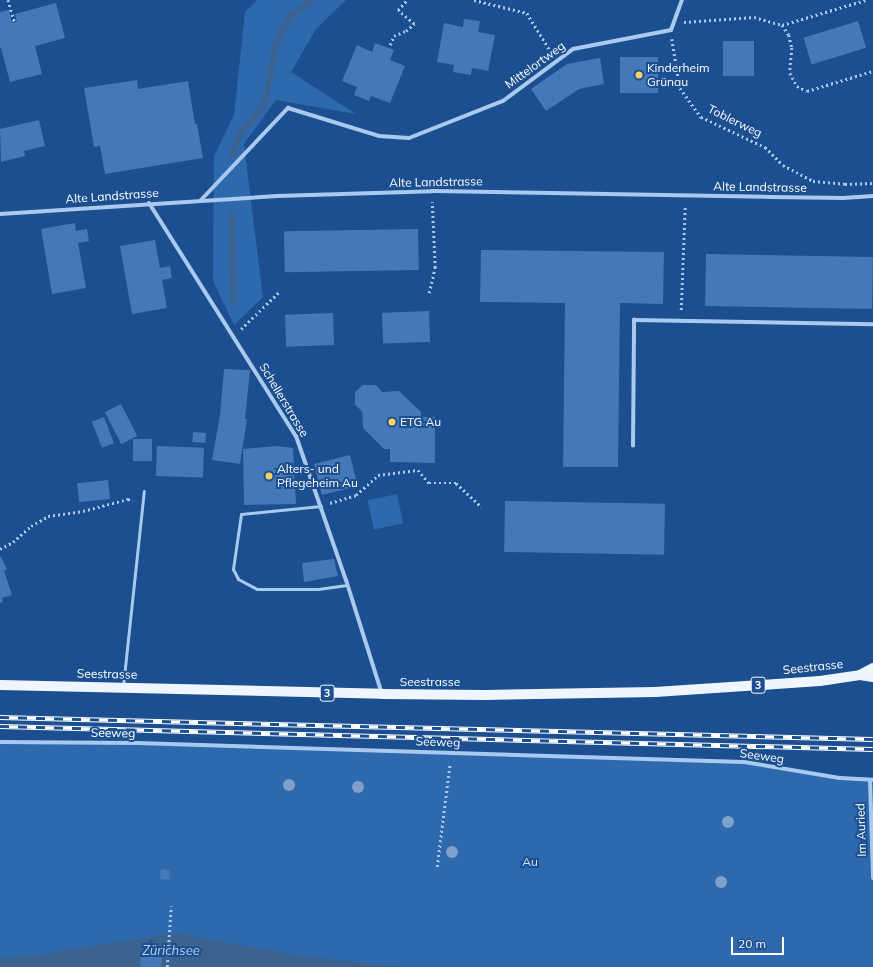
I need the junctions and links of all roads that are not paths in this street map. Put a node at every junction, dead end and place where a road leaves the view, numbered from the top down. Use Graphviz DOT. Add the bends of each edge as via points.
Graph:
graph roads {
  1 [pos="682,0"];
  2 [pos="873,196"];
  3 [pos="201,200"];
  4 [pos="149,203"];
  5 [pos="0,214"];
  6 [pos="873,324"];
  7 [pos="632,446"];
  8 [pos="144,491"];
  9 [pos="321,506"];
  10 [pos="347,585"];
  11 [pos="873,668"];
  12 [pos="860,675"];
  13 [pos="873,677"];
  14 [pos="0,685"];
  15 [pos="123,687"];
  16 [pos="382,694"];
  17 [pos="0,742"];
  18 [pos="871,780"];
  19 [pos="873,878"];
  1 -- 3 [label="street, Mittelortweg" via="671,30 573,49 504,101 409,138 379,136 288,108"];
  2 -- 3 [label="street, Alte Landstrasse" via="771,198 448,190"];
  3 -- 4 [label="street, Alte Landstrasse"];
  4 -- 5 [label="street, Alte Landstrasse"];
  4 -- 9 [label="street, Schellerstrasse" via="296,436"];
  6 -- 7 [label="street" via="634,320"];
  8 -- 15 [label="lane"];
  9 -- 10 [label="street, Schellerstrasse"];
  9 -- 10 [label="lane" via="241,514 234,568 238,579 257,589"];
  10 -- 16 [label="street, Schellerstrasse"];
  11 -- 12 [label="main road, Seestrasse / 3"];
  12 -- 13 [label="main road, Seestrasse / 3"];
  12 -- 16 [label="main road, Seestrasse / 3" via="820,681 655,692"];
  14 -- 15 [label="main road, Seestrasse / 3"];
  15 -- 16 [label="main road, Seestrasse / 3"];
  17 -- 18 [label="street, Seeweg" via="138,743 744,762 840,778"];
  18 -- 19 [label="street, Im Auried"];
}
